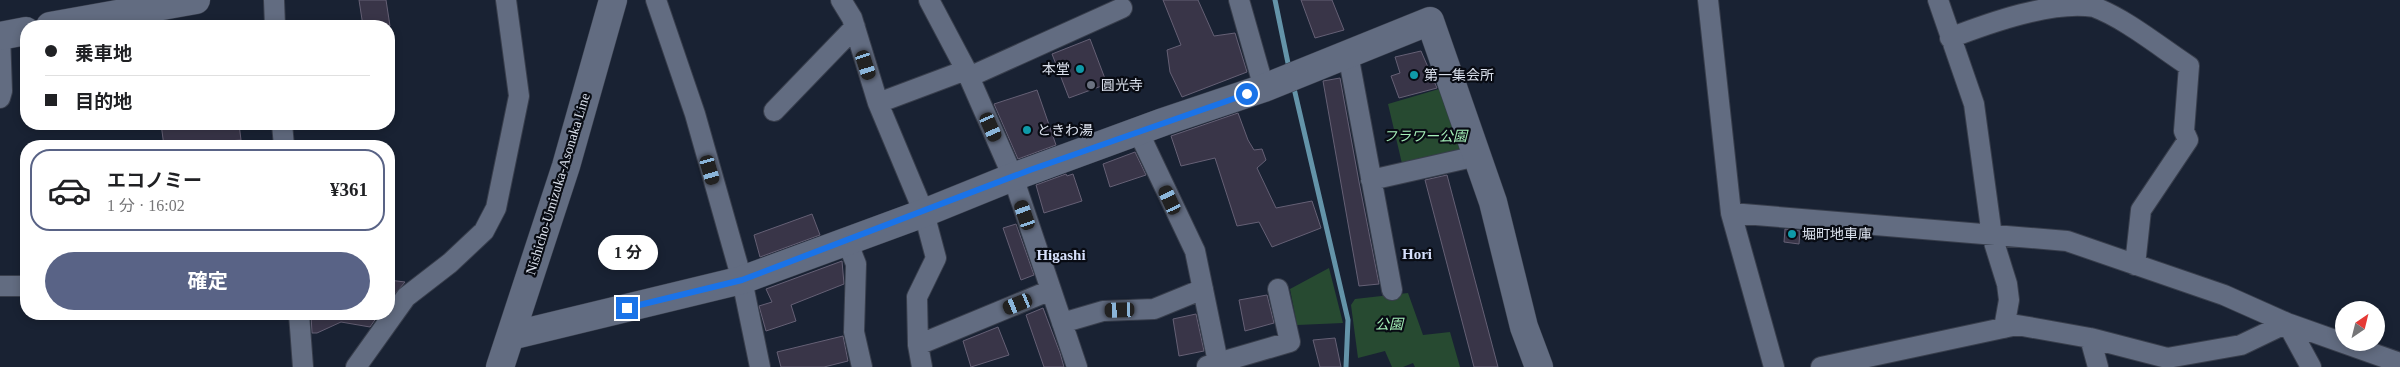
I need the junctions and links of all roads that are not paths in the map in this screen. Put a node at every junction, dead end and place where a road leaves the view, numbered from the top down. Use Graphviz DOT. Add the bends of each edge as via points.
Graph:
graph roads {
  1 [pos="196,0"];
  2 [pos="274,0"];
  3 [pos="506,0"];
  4 [pos="613,0"];
  5 [pos="656,0"];
  6 [pos="841,0"];
  7 [pos="862,0"];
  8 [pos="929,0"];
  9 [pos="1239,0"];
  10 [pos="1708,0"];
  11 [pos="1938,0"];
  12 [pos="1122,8"];
  13 [pos="84,20"];
  14 [pos="275,20"];
  15 [pos="853,22"];
  16 [pos="20,32"];
  17 [pos="0,35"];
  18 [pos="1950,38"];
  19 [pos="1348,54"];
  20 [pos="967,73"];
  21 [pos="1264,88"];
  22 [pos="0,98"];
  23 [pos="878,103"];
  24 [pos="774,111"];
  25 [pos="1138,131"];
  26 [pos="1477,156"];
  27 [pos="1013,177"];
  28 [pos="1371,180"];
  29 [pos="924,212"];
  30 [pos="1731,213"];
  31 [pos="1992,236"];
  32 [pos="847,241"];
  33 [pos="2135,264"];
  34 [pos="742,280"];
  35 [pos="0,286"];
  36 [pos="20,286"];
  37 [pos="1203,289"];
  38 [pos="1278,289"];
  39 [pos="1051,290"];
  40 [pos="1392,290"];
  41 [pos="395,312"];
  42 [pos="299,320"];
  43 [pos="390,320"];
  44 [pos="1062,323"];
  45 [pos="2287,323"];
  46 [pos="2004,328"];
  47 [pos="511,336"];
  48 [pos="2090,338"];
  49 [pos="918,345"];
  50 [pos="2400,363"];
  51 [pos="1214,366"];
  52 [pos="303,367"];
  53 [pos="356,367"];
  54 [pos="500,367"];
  55 [pos="760,367"];
  56 [pos="862,367"];
  57 [pos="922,367"];
  58 [pos="1077,367"];
  59 [pos="1539,367"];
  60 [pos="1774,367"];
  61 [pos="1821,367"];
  62 [pos="2098,367"];
  63 [pos="2311,367"];
  1 -- 13 [label="street"];
  2 -- 14 [label="street"];
  3 -- 41 [label="street" via="519,96 496,208 484,231 406,297"];
  4 -- 47 [label="street, Nishicho-Umizuka-Asonaka Line" via="566,166"];
  5 -- 34 [label="street" via="695,114"];
  6 -- 15 [label="street"];
  7 -- 15 [label="street"];
  8 -- 20 [label="street"];
  9 -- 21 [label="street"];
  10 -- 30 [label="street"];
  11 -- 18 [label="street"];
  12 -- 20 [label="street"];
  15 -- 23 [label="street"];
  15 -- 24 [label="street"];
  16 -- 17 [label="street"];
  17 -- 22 [label="street"];
  18 -- 31 [label="street" via="1974,104"];
  18 -- 33 [label="street" via="2010,14 2056,3 2092,6 2112,15 2189,66 2184,131 2188,140 2140,210"];
  19 -- 21 [label="street"];
  19 -- 26 [label="street" via="1430,21"];
  19 -- 28 [label="street"];
  20 -- 23 [label="street"];
  20 -- 27 [label="street"];
  21 -- 25 [label="street"];
  23 -- 29 [label="street"];
  25 -- 27 [label="street"];
  25 -- 37 [label="street" via="1195,251"];
  26 -- 28 [label="street"];
  26 -- 59 [label="street" via="1493,202 1524,327"];
  27 -- 29 [label="street"];
  27 -- 39 [label="street"];
  28 -- 40 [label="street"];
  29 -- 32 [label="street"];
  29 -- 49 [label="street" via="936,258 917,297"];
  30 -- 31 [label="street"];
  30 -- 60 [label="street"];
  31 -- 33 [label="street" via="2067,241"];
  31 -- 46 [label="street" via="2007,284 2009,300"];
  32 -- 34 [label="street"];
  32 -- 56 [label="street" via="856,264 854,332"];
  33 -- 45 [label="street" via="2224,295"];
  34 -- 47 [label="street"];
  34 -- 55 [label="street"];
  35 -- 36 [label="street"];
  37 -- 44 [label="street" via="1154,309 1103,311"];
  37 -- 51 [label="street"];
  38 -- 51 [label="street" via="1290,342"];
  39 -- 44 [label="street"];
  39 -- 49 [label="street"];
  42 -- 52 [label="street"];
  43 -- 53 [label="street"];
  44 -- 58 [label="street"];
  45 -- 48 [label="street" via="2241,345 2167,358"];
  45 -- 50 [label="street"];
  45 -- 63 [label="street"];
  46 -- 48 [label="street" via="2017,325"];
  46 -- 61 [label="street"];
  47 -- 54 [label="street, Nishicho-Umizuka-Asonaka Line"];
  48 -- 62 [label="street"];
  49 -- 57 [label="street"];
}
